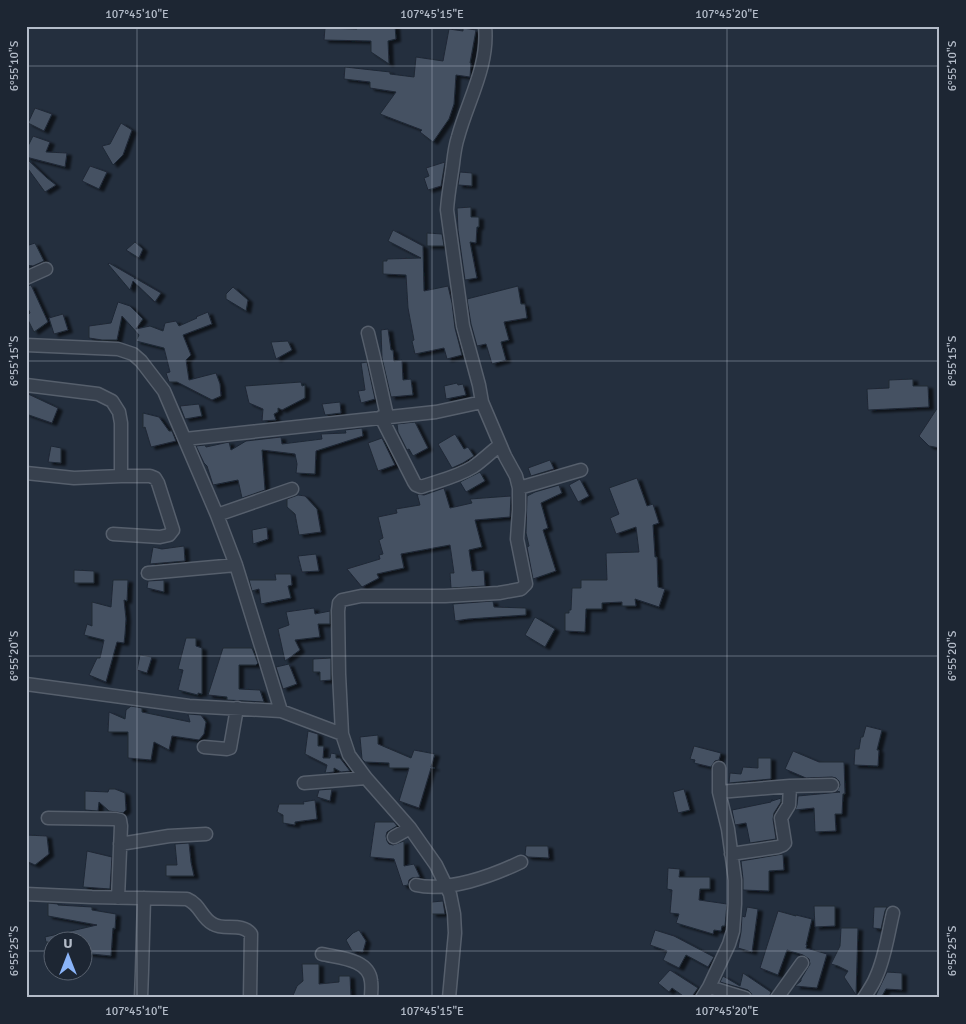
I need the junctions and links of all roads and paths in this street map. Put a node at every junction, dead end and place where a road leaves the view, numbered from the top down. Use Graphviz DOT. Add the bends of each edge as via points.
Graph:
graph roads {
  1 [pos="485,26"];
  2 [pos="46,269"];
  3 [pos="26,278"];
  4 [pos="368,333"];
  5 [pos="26,345"];
  6 [pos="26,385"];
  7 [pos="482,402"];
  8 [pos="384,417"];
  9 [pos="185,439"];
  10 [pos="500,445"];
  11 [pos="581,470"];
  12 [pos="26,473"];
  13 [pos="121,476"];
  14 [pos="519,488"];
  15 [pos="292,489"];
  16 [pos="217,515"];
  17 [pos="113,534"];
  18 [pos="236,565"];
  19 [pos="148,573"];
  20 [pos="26,684"];
  21 [pos="237,708"];
  22 [pos="281,710"];
  23 [pos="342,734"];
  24 [pos="204,747"];
  25 [pos="720,768"];
  26 [pos="366,778"];
  27 [pos="304,783"];
  28 [pos="832,784"];
  29 [pos="790,786"];
  30 [pos="719,792"];
  31 [pos="48,818"];
  32 [pos="410,828"];
  33 [pos="206,834"];
  34 [pos="394,837"];
  35 [pos="120,844"];
  36 [pos="731,854"];
  37 [pos="521,862"];
  38 [pos="416,885"];
  39 [pos="446,886"];
  40 [pos="26,894"];
  41 [pos="118,898"];
  42 [pos="144,898"];
  43 [pos="893,912"];
  44 [pos="322,954"];
  45 [pos="802,963"];
  46 [pos="709,986"];
  47 [pos="141,998"];
  48 [pos="250,998"];
  49 [pos="370,998"];
  50 [pos="449,998"];
  51 [pos="702,998"];
  52 [pos="745,998"];
  53 [pos="777,998"];
  54 [pos="864,998"];
  1 -- 7 [label="street" via="482,66 457,139 447,210 463,326"];
  2 -- 3 [label="street"];
  4 -- 8 [label="street"];
  5 -- 9 [label="street" via="118,349 133,354 164,391"];
  6 -- 13 [label="street" via="98,394 112,400 120,412"];
  7 -- 8 [label="street" via="436,412"];
  7 -- 10 [label="street"];
  8 -- 9 [label="street"];
  8 -- 10 [label="street" via="414,482 420,487 474,467"];
  9 -- 16 [label="street"];
  10 -- 14 [label="street"];
  11 -- 14 [label="street"];
  12 -- 13 [label="street" via="74,478"];
  13 -- 17 [label="street" via="155,478 173,530 169,535 160,537"];
  14 -- 23 [label="street" via="517,539 526,582 521,589 444,596 361,596 339,602"];
  15 -- 16 [label="street"];
  16 -- 18 [label="street"];
  18 -- 19 [label="street"];
  18 -- 22 [label="street"];
  20 -- 21 [label="street" via="189,706"];
  21 -- 22 [label="street"];
  21 -- 24 [label="street" via="230,748"];
  22 -- 23 [label="street"];
  23 -- 26 [label="street" via="349,754"];
  25 -- 30 [label="street"];
  26 -- 27 [label="street"];
  26 -- 32 [label="street"];
  28 -- 29 [label="street"];
  29 -- 30 [label="street"];
  29 -- 36 [label="street" via="788,805 781,818 785,843 778,847"];
  30 -- 36 [label="street"];
  31 -- 35 [label="street" via="120,820"];
  32 -- 34 [label="street"];
  32 -- 39 [label="street" via="436,865"];
  33 -- 35 [label="street"];
  35 -- 41 [label="street"];
  36 -- 46 [label="street" via="735,880 733,931"];
  37 -- 39 [label="street" via="477,879"];
  38 -- 39 [label="street"];
  39 -- 50 [label="street" via="454,914 455,933"];
  40 -- 41 [label="street"];
  41 -- 42 [label="street"];
  42 -- 47 [label="street"];
  42 -- 48 [label="street" via="187,899 194,902 215,926 248,930 251,934"];
  43 -- 54 [label="street" via="878,972"];
  44 -- 49 [label="street" via="358,963 368,971 372,980"];
  45 -- 53 [label="street"];
  46 -- 51 [label="street"];
  46 -- 52 [label="street"];
}
